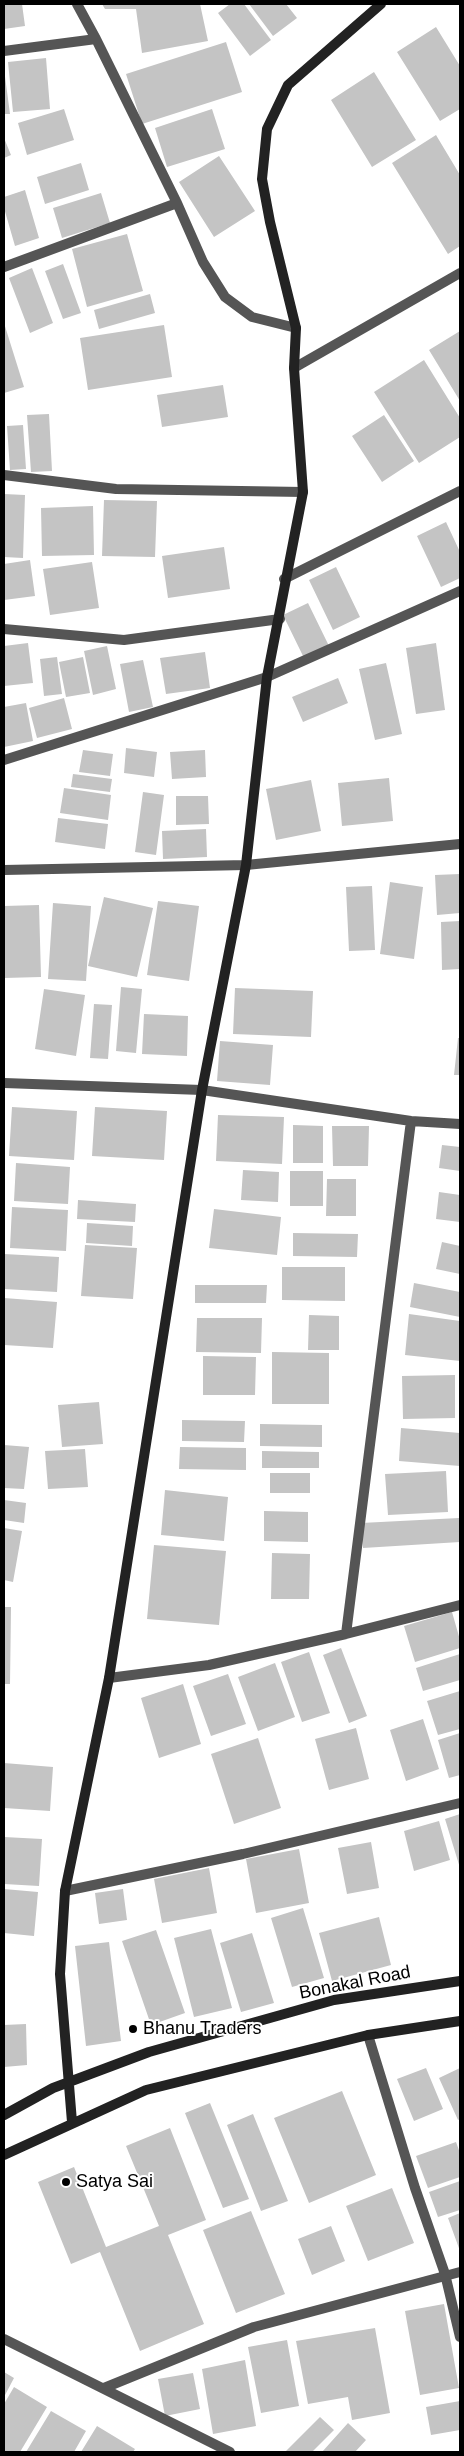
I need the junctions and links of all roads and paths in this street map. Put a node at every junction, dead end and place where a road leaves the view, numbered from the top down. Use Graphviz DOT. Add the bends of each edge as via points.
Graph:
graph roads {
  1 [pos="77,4"];
  2 [pos="381,4"];
  3 [pos="96,39"];
  4 [pos="4,50"];
  5 [pos="177,203"];
  6 [pos="4,267"];
  7 [pos="460,273"];
  8 [pos="296,328"];
  9 [pos="294,368"];
  10 [pos="4,474"];
  11 [pos="460,491"];
  12 [pos="303,492"];
  13 [pos="284,579"];
  14 [pos="460,591"];
  15 [pos="280,619"];
  16 [pos="4,630"];
  17 [pos="267,677"];
  18 [pos="4,760"];
  19 [pos="460,844"];
  20 [pos="246,865"];
  21 [pos="4,870"];
  22 [pos="4,1083"];
  23 [pos="202,1090"];
  24 [pos="411,1120"];
  25 [pos="460,1124"];
  26 [pos="460,1605"];
  27 [pos="346,1634"];
  28 [pos="109,1678"];
  29 [pos="460,1803"];
  30 [pos="66,1891"];
  31 [pos="460,1981"];
  32 [pos="460,2020"];
  33 [pos="368,2035"];
  34 [pos="69,2082"];
  35 [pos="4,2115"];
  36 [pos="72,2122"];
  37 [pos="4,2155"];
  38 [pos="460,2272"];
  39 [pos="445,2274"];
  40 [pos="460,2338"];
  41 [pos="4,2339"];
  42 [pos="104,2388"];
  43 [pos="230,2452"];
  1 -- 3 [label="street"];
  2 -- 8 [label="street" via="288,85 266,129 262,179"];
  3 -- 4 [label="street"];
  3 -- 5 [label="street"];
  5 -- 6 [label="street"];
  5 -- 8 [label="street" via="203,262 225,297 252,317"];
  7 -- 9 [label="street"];
  8 -- 9 [label="street"];
  9 -- 12 [label="street"];
  10 -- 12 [label="street" via="116,489"];
  11 -- 13 [label="street"];
  12 -- 13 [label="street"];
  13 -- 15 [label="street"];
  14 -- 17 [label="street"];
  15 -- 16 [label="street" via="124,640"];
  15 -- 17 [label="street"];
  17 -- 18 [label="street"];
  17 -- 20 [label="street"];
  19 -- 20 [label="street"];
  20 -- 21 [label="street"];
  20 -- 23 [label="street"];
  22 -- 23 [label="street"];
  23 -- 24 [label="street"];
  23 -- 28 [label="street"];
  24 -- 25 [label="street"];
  24 -- 27 [label="street"];
  26 -- 27 [label="street"];
  27 -- 28 [label="street" via="209,1665"];
  28 -- 30 [label="street"];
  29 -- 30 [label="street"];
  30 -- 34 [label="street" via="60,1974"];
  31 -- 34 [label="street, Bonakal Road" via="334,2000 149,2052"];
  32 -- 33 [label="street"];
  33 -- 36 [label="street" via="146,2090"];
  33 -- 39 [label="street"];
  34 -- 35 [label="street, Bonakal Road"];
  34 -- 36 [label="street"];
  36 -- 37 [label="street"];
  38 -- 39 [label="street"];
  39 -- 40 [label="street"];
  39 -- 42 [label="street" via="254,2327"];
  41 -- 42 [label="street"];
  42 -- 43 [label="street"];
}
